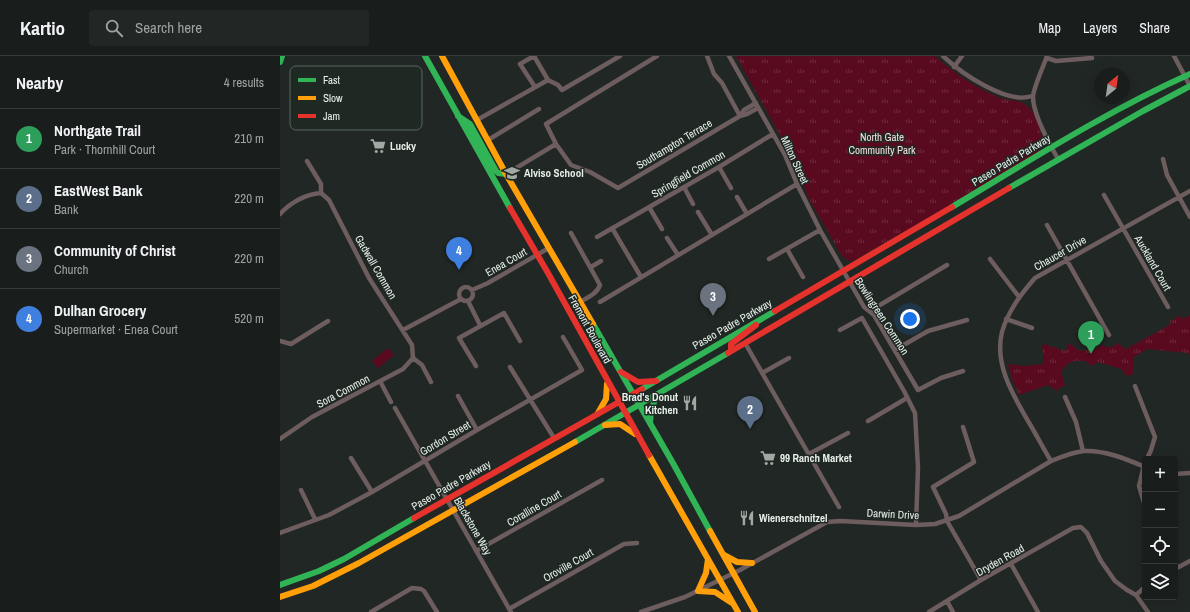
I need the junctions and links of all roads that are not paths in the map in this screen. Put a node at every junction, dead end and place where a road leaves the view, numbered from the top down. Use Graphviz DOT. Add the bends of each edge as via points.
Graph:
graph roads {
  1 [pos="282,56"];
  2 [pos="425,56"];
  3 [pos="442,56"];
  4 [pos="620,56"];
  5 [pos="657,56"];
  6 [pos="707,56"];
  7 [pos="729,56"];
  8 [pos="943,56"];
  9 [pos="962,56"];
  10 [pos="1174,56"];
  11 [pos="1047,57"];
  12 [pos="1092,58"];
  13 [pos="280,62"];
  14 [pos="954,67"];
  15 [pos="1187,74"];
  16 [pos="548,80"];
  17 [pos="1190,86"];
  18 [pos="534,87"];
  19 [pos="1032,96"];
  20 [pos="757,105"];
  21 [pos="539,109"];
  22 [pos="458,116"];
  23 [pos="740,116"];
  24 [pos="477,120"];
  25 [pos="773,134"];
  26 [pos="488,140"];
  27 [pos="556,144"];
  28 [pos="1052,148"];
  29 [pos="1058,159"];
  30 [pos="1164,159"];
  31 [pos="307,161"];
  32 [pos="720,167"];
  33 [pos="506,174"];
  34 [pos="796,184"];
  35 [pos="684,187"];
  36 [pos="731,188"];
  37 [pos="1190,191"];
  38 [pos="321,193"];
  39 [pos="1104,195"];
  40 [pos="738,197"];
  41 [pos="1179,197"];
  42 [pos="693,204"];
  43 [pos="649,207"];
  44 [pos="698,212"];
  45 [pos="280,214"];
  46 [pos="747,214"];
  47 [pos="1190,217"];
  48 [pos="1047,225"];
  49 [pos="612,228"];
  50 [pos="1123,228"];
  51 [pos="662,229"];
  52 [pos="820,230"];
  53 [pos="571,233"];
  54 [pos="712,235"];
  55 [pos="597,237"];
  56 [pos="667,238"];
  57 [pos="549,248"];
  58 [pos="787,249"];
  59 [pos="538,254"];
  60 [pos="678,255"];
  61 [pos="769,258"];
  62 [pos="990,259"];
  63 [pos="1066,260"];
  64 [pos="601,261"];
  65 [pos="947,265"];
  66 [pos="591,267"];
  67 [pos="843,272"];
  68 [pos="641,277"];
  69 [pos="803,277"];
  70 [pos="849,282"];
  71 [pos="472,290"];
  72 [pos="1018,297"];
  73 [pos="461,299"];
  74 [pos="468,301"];
  75 [pos="580,302"];
  76 [pos="600,302"];
  77 [pos="1168,307"];
  78 [pos="870,311"];
  79 [pos="763,318"];
  80 [pos="1006,319"];
  81 [pos="966,320"];
  82 [pos="328,321"];
  83 [pos="480,325"];
  84 [pos="1032,328"];
  85 [pos="403,330"];
  86 [pos="840,330"];
  87 [pos="1110,335"];
  88 [pos="563,337"];
  89 [pos="280,341"];
  90 [pos="520,341"];
  91 [pos="746,342"];
  92 [pos="895,350"];
  93 [pos="731,352"];
  94 [pos="413,358"];
  95 [pos="789,358"];
  96 [pos="476,366"];
  97 [pos="510,367"];
  98 [pos="619,370"];
  99 [pos="963,371"];
  100 [pos="762,373"];
  101 [pos="656,381"];
  102 [pos="380,382"];
  103 [pos="431,382"];
  104 [pos="607,382"];
  105 [pos="1134,386"];
  106 [pos="633,394"];
  107 [pos="657,395"];
  108 [pos="458,396"];
  109 [pos="1065,396"];
  110 [pos="907,398"];
  111 [pos="530,400"];
  112 [pos="391,402"];
  113 [pos="619,402"];
  114 [pos="639,405"];
  115 [pos="395,408"];
  116 [pos="598,413"];
  117 [pos="625,413"];
  118 [pos="868,421"];
  119 [pos="650,424"];
  120 [pos="605,425"];
  121 [pos="963,427"];
  122 [pos="477,430"];
  123 [pos="848,433"];
  124 [pos="638,436"];
  125 [pos="554,438"];
  126 [pos="280,439"];
  127 [pos="1083,451"];
  128 [pos="809,454"];
  129 [pos="1148,456"];
  130 [pos="351,458"];
  131 [pos="425,461"];
  132 [pos="1051,461"];
  133 [pos="1142,464"];
  134 [pos="1190,473"];
  135 [pos="1178,474"];
  136 [pos="1142,476"];
  137 [pos="602,480"];
  138 [pos="301,490"];
  139 [pos="372,492"];
  140 [pos="1142,496"];
  141 [pos="446,499"];
  142 [pos="839,507"];
  143 [pos="453,511"];
  144 [pos="315,520"];
  145 [pos="948,521"];
  146 [pos="916,525"];
  147 [pos="280,533"];
  148 [pos="637,544"];
  149 [pos="476,551"];
  150 [pos="723,554"];
  151 [pos="708,559"];
  152 [pos="1190,561"];
  153 [pos="752,563"];
  154 [pos="1011,564"];
  155 [pos="1178,567"];
  156 [pos="734,573"];
  157 [pos="720,580"];
  158 [pos="981,580"];
  159 [pos="280,585"];
  160 [pos="1142,590"];
  161 [pos="698,591"];
  162 [pos="1136,595"];
  163 [pos="280,596"];
  164 [pos="947,601"];
  165 [pos="733,604"];
  166 [pos="510,611"];
  167 [pos="651,611"];
  168 [pos="371,612"];
  169 [pos="437,612"];
  170 [pos="641,612"];
  171 [pos="738,612"];
  172 [pos="755,612"];
  173 [pos="929,612"];
  174 [pos="953,612"];
  175 [pos="1038,612"];
  176 [pos="1148,612"];
  1 -- 13 [label="main road"];
  2 -- 22 [label="main road, Fremont Boulevard"];
  3 -- 24 [label="main road, Fremont Boulevard"];
  4 -- 16 [label="street" via="562,90"];
  5 -- 27 [label="street" via="546,124"];
  6 -- 23 [label="street" via="714,74 722,83"];
  7 -- 20 [label="street, Milton Street"];
  8 -- 14 [label="street"];
  9 -- 14 [label="street"];
  10 -- 15 [label="street"];
  11 -- 12 [label="street" via="1056,61"];
  11 -- 19 [label="street"];
  14 -- 19 [label="street" via="1006,94 1024,98"];
  15 -- 17 [label="street"];
  15 -- 28 [label="main road, Paseo Padre Parkway"];
  16 -- 18 [label="street"];
  16 -- 18 [label="street" via="534,56 520,64"];
  17 -- 29 [label="main road, Paseo Padre Parkway"];
  18 -- 24 [label="street"];
  19 -- 28 [label="street" via="1036,112"];
  20 -- 23 [label="street, Southampton Terrace" via="744,110"];
  20 -- 25 [label="street, Milton Street"];
  21 -- 26 [label="street"];
  22 -- 33 [label="main road" via="470,124 496,171"];
  22 -- 59 [label="main road, Fremont Boulevard"];
  23 -- 27 [label="street, Southampton Terrace" via="618,188 590,172 571,165"];
  24 -- 26 [label="main road, Fremont Boulevard"];
  25 -- 32 [label="street, Springfield Common"];
  25 -- 34 [label="street, Milton Street" via="785,155"];
  26 -- 33 [label="main road, Fremont Boulevard"];
  27 -- 33 [label="street"];
  28 -- 29 [label="street"];
  28 -- 67 [label="main road, Paseo Padre Parkway"];
  29 -- 70 [label="main road, Paseo Padre Parkway"];
  30 -- 41 [label="street" via="1167,175"];
  31 -- 38 [label="street, Gadwall Common" via="320,184"];
  32 -- 35 [label="street, Springfield Common"];
  32 -- 36 [label="street"];
  33 -- 57 [label="main road, Fremont Boulevard"];
  34 -- 46 [label="street"];
  34 -- 52 [label="street, Milton Street"];
  35 -- 42 [label="street"];
  35 -- 43 [label="street, Springfield Common"];
  37 -- 41 [label="street, Chaucer Drive"];
  38 -- 45 [label="street" via="306,196 286,207"];
  38 -- 85 [label="street, Gadwall Common" via="329,200 369,278"];
  39 -- 50 [label="street, Auckland Court"];
  40 -- 46 [label="street"];
  41 -- 47 [label="street"];
  41 -- 50 [label="street, Chaucer Drive"];
  43 -- 49 [label="street, Springfield Common"];
  43 -- 51 [label="street"];
  44 -- 54 [label="street"];
  46 -- 54 [label="street"];
  48 -- 63 [label="street"];
  49 -- 55 [label="street, Springfield Common"];
  49 -- 68 [label="street"];
  50 -- 63 [label="street, Chaucer Drive"];
  50 -- 77 [label="street, Auckland Court"];
  52 -- 58 [label="street"];
  52 -- 67 [label="street, Milton Street"];
  53 -- 66 [label="street"];
  54 -- 60 [label="street"];
  56 -- 60 [label="street"];
  57 -- 59 [label="street, Enea Court"];
  57 -- 75 [label="main road, Fremont Boulevard"];
  58 -- 61 [label="street"];
  58 -- 69 [label="street"];
  59 -- 71 [label="street, Enea Court"];
  59 -- 104 [label="main road, Fremont Boulevard"];
  60 -- 68 [label="street"];
  62 -- 72 [label="street"];
  63 -- 72 [label="street, Chaucer Drive" via="1035,278"];
  63 -- 87 [label="street"];
  64 -- 66 [label="street"];
  65 -- 78 [label="street"];
  66 -- 75 [label="street" via="600,287"];
  67 -- 70 [label="street, Bowlingreen Common"];
  67 -- 79 [label="main road, Paseo Padre Parkway"];
  68 -- 76 [label="street"];
  70 -- 78 [label="street, Bowlingreen Common" via="864,307"];
  70 -- 91 [label="main road, Paseo Padre Parkway"];
  71 -- 73 [label="street, Enea Court" via="467,287 461,288"];
  71 -- 74 [label="street" via="474,296"];
  72 -- 80 [label="street, Chaucer Drive"];
  73 -- 74 [label="street"];
  73 -- 85 [label="street"];
  74 -- 83 [label="street"];
  75 -- 98 [label="main road, Fremont Boulevard"];
  78 -- 92 [label="street, Bowlingreen Common"];
  79 -- 93 [label="main road" via="731,343"];
  79 -- 101 [label="main road, Paseo Padre Parkway"];
  80 -- 84 [label="street"];
  80 -- 132 [label="street, Chaucer Drive" via="1000,351 1004,374"];
  81 -- 92 [label="street" via="928,331"];
  82 -- 89 [label="street" via="291,344"];
  83 -- 90 [label="street" via="504,312"];
  83 -- 96 [label="street" via="459,338"];
  85 -- 94 [label="street, Gadwall Common" via="412,345"];
  86 -- 110 [label="street" via="862,318"];
  88 -- 111 [label="street, Gordon Street" via="582,370"];
  91 -- 93 [label="main road, Paseo Padre Parkway"];
  91 -- 100 [label="street"];
  92 -- 99 [label="street, Bowlingreen Common" via="918,390 941,378"];
  93 -- 107 [label="main road, Paseo Padre Parkway"];
  94 -- 102 [label="street, Sora Common" via="403,369"];
  94 -- 103 [label="street" via="422,365"];
  95 -- 100 [label="street"];
  97 -- 111 [label="street"];
  98 -- 101 [label="main road" via="638,382"];
  98 -- 106 [label="main road, Fremont Boulevard"];
  100 -- 128 [label="street"];
  101 -- 106 [label="main road, Paseo Padre Parkway"];
  102 -- 112 [label="street"];
  102 -- 126 [label="street, Sora Common" via="312,418"];
  104 -- 113 [label="main road, Fremont Boulevard"];
  104 -- 116 [label="main road" via="606,399"];
  105 -- 129 [label="street" via="1155,437"];
  106 -- 113 [label="main road, Paseo Padre Parkway"];
  106 -- 114 [label="main road, Fremont Boulevard"];
  107 -- 114 [label="main road, Paseo Padre Parkway"];
  107 -- 119 [label="main road" via="651,410"];
  108 -- 122 [label="street"];
  109 -- 127 [label="street" via="1076,422"];
  110 -- 118 [label="street"];
  110 -- 146 [label="street" via="915,413 918,468"];
  111 -- 122 [label="street, Gordon Street"];
  111 -- 125 [label="street"];
  113 -- 116 [label="main road, Paseo Padre Parkway"];
  113 -- 117 [label="main road, Fremont Boulevard"];
  114 -- 117 [label="main road, Paseo Padre Parkway"];
  114 -- 119 [label="main road, Fremont Boulevard"];
  115 -- 131 [label="street, Blackstone Way"];
  116 -- 125 [label="main road, Paseo Padre Parkway"];
  117 -- 120 [label="main road, Paseo Padre Parkway"];
  117 -- 124 [label="main road, Fremont Boulevard"];
  119 -- 150 [label="main road, Fremont Boulevard"];
  120 -- 124 [label="main road" via="620,424"];
  120 -- 143 [label="main road, Paseo Padre Parkway"];
  121 -- 145 [label="street" via="974,462 933,487"];
  122 -- 131 [label="street, Gordon Street"];
  123 -- 128 [label="street"];
  124 -- 151 [label="main road, Fremont Boulevard"];
  125 -- 141 [label="main road, Paseo Padre Parkway"];
  127 -- 132 [label="street, Darwin Drive"];
  127 -- 133 [label="street, Darwin Drive" via="1096,451"];
  128 -- 142 [label="street"];
  130 -- 139 [label="street"];
  131 -- 139 [label="street, Gordon Street"];
  131 -- 141 [label="street, Blackstone Way"];
  132 -- 145 [label="street, Darwin Drive"];
  134 -- 135 [label="street"];
  136 -- 140 [label="street" via="1139,486"];
  137 -- 149 [label="street, Coralline Court"];
  138 -- 144 [label="street"];
  139 -- 144 [label="street, Gordon Street"];
  141 -- 143 [label="street, Blackstone Way"];
  141 -- 159 [label="main road, Paseo Padre Parkway" via="344,559"];
  143 -- 149 [label="street, Blackstone Way"];
  143 -- 163 [label="main road, Paseo Padre Parkway" via="324,582"];
  144 -- 147 [label="street, Gordon Street"];
  145 -- 146 [label="street, Darwin Drive"];
  145 -- 158 [label="street"];
  146 -- 153 [label="street, Darwin Drive" via="827,522"];
  148 -- 166 [label="street, Oroville Court" via="624,544"];
  149 -- 166 [label="street, Blackstone Way"];
  150 -- 153 [label="main road" via="737,562"];
  150 -- 156 [label="main road, Fremont Boulevard"];
  151 -- 157 [label="main road, Fremont Boulevard"];
  151 -- 161 [label="main road"];
  152 -- 155 [label="street"];
  153 -- 156 [label="street, Darwin Drive"];
  154 -- 158 [label="street, Dryden Road"];
  154 -- 162 [label="street, Dryden Road" via="1073,528 1081,527 1115,581"];
  154 -- 175 [label="street"];
  156 -- 157 [label="street, Darwin Drive"];
  156 -- 172 [label="main road, Fremont Boulevard"];
  157 -- 161 [label="street, Darwin Drive"];
  157 -- 165 [label="main road, Fremont Boulevard"];
  158 -- 164 [label="street, Dryden Road"];
  160 -- 162 [label="street"];
  161 -- 165 [label="main road" via="714,592"];
  161 -- 167 [label="street, Darwin Drive"];
  162 -- 176 [label="street"];
  164 -- 173 [label="street, Dryden Road"];
  164 -- 174 [label="street"];
  165 -- 171 [label="main road, Fremont Boulevard"];
  167 -- 170 [label="street, Darwin Drive"];
  168 -- 169 [label="street" via="412,588 421,589"];
}
